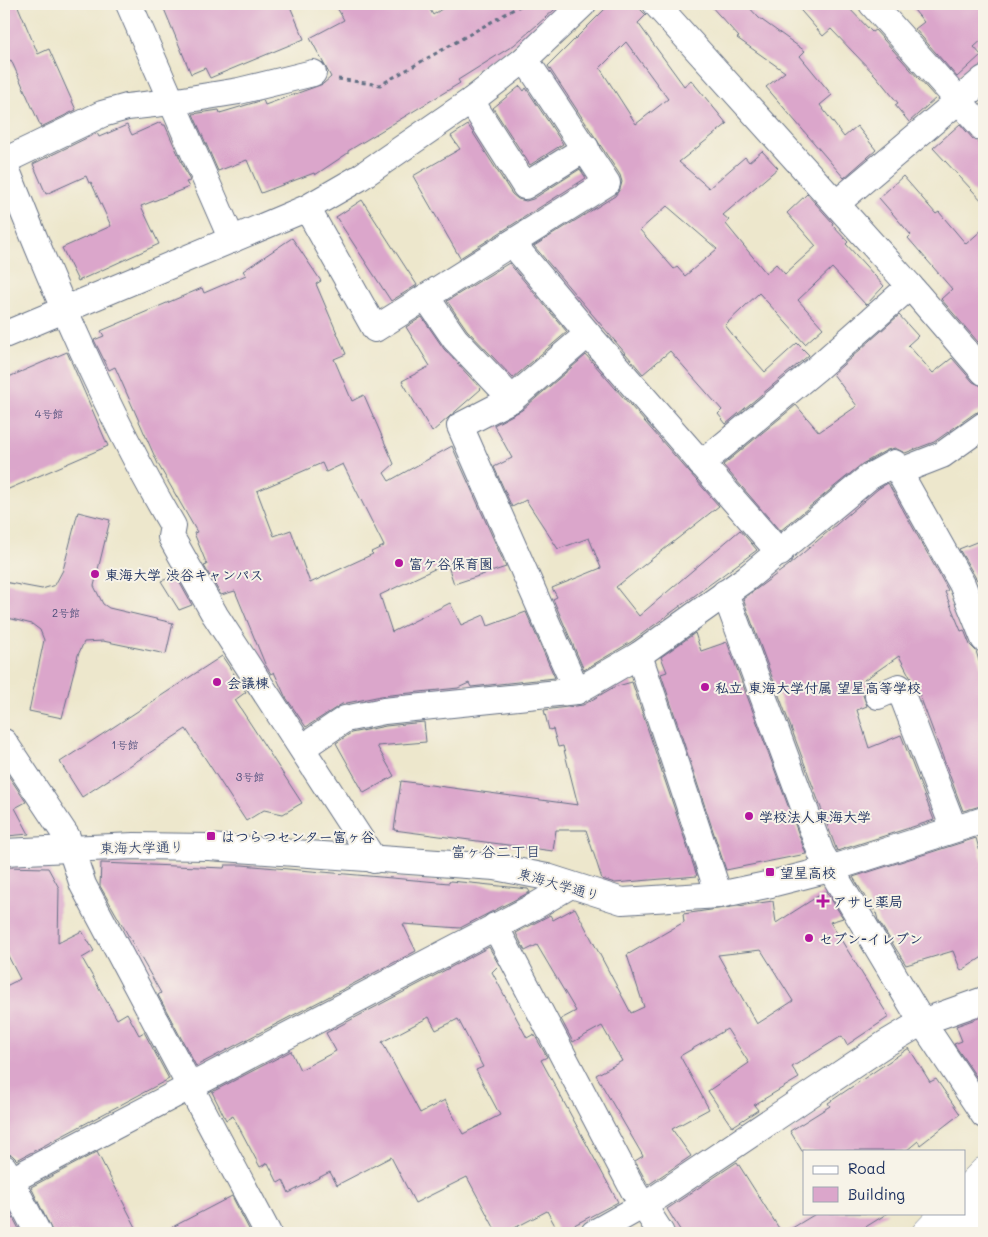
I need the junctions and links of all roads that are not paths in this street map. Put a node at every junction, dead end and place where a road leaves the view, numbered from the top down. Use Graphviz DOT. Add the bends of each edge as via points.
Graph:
graph roads {
  1 [pos="129,4"];
  2 [pos="583,4"];
  3 [pos="656,4"];
  4 [pos="872,4"];
  5 [pos="525,59"];
  6 [pos="313,73"];
  7 [pos="984,79"];
  8 [pos="958,100"];
  9 [pos="471,101"];
  10 [pos="171,102"];
  11 [pos="984,129"];
  12 [pos="586,148"];
  13 [pos="4,162"];
  14 [pos="837,203"];
  15 [pos="307,208"];
  16 [pos="232,240"];
  17 [pos="512,242"];
  18 [pos="910,286"];
  19 [pos="426,298"];
  20 [pos="64,308"];
  21 [pos="588,334"];
  22 [pos="4,335"];
  23 [pos="984,372"];
  24 [pos="512,399"];
  25 [pos="984,425"];
  26 [pos="701,464"];
  27 [pos="898,467"];
  28 [pos="780,553"];
  29 [pos="725,593"];
  30 [pos="984,639"];
  31 [pos="639,655"];
  32 [pos="577,690"];
  33 [pos="878,696"];
  34 [pos="4,742"];
  35 [pos="302,748"];
  36 [pos="984,820"];
  37 [pos="954,830"];
  38 [pos="70,849"];
  39 [pos="4,852"];
  40 [pos="374,860"];
  41 [pos="830,869"];
  42 [pos="569,886"];
  43 [pos="720,895"];
  44 [pos="495,926"];
  45 [pos="984,1000"];
  46 [pos="922,1022"];
  47 [pos="189,1087"];
  48 [pos="984,1116"];
  49 [pos="984,1171"];
  50 [pos="6,1178"];
  51 [pos="966,1190"];
  52 [pos="984,1202"];
  53 [pos="643,1206"];
  54 [pos="944,1214"];
  55 [pos="38,1233"];
  56 [pos="268,1233"];
  57 [pos="594,1233"];
  58 [pos="661,1233"];
  59 [pos="926,1233"];
  60 [pos="957,1233"];
  1 -- 10 [label="street"];
  2 -- 5 [label="street"];
  3 -- 14 [label="street"];
  4 -- 8 [label="street"];
  5 -- 9 [label="street"];
  5 -- 12 [label="street"];
  6 -- 10 [label="street" via="239,91"];
  7 -- 8 [label="street"];
  8 -- 11 [label="street"];
  8 -- 14 [label="street"];
  9 -- 12 [label="street" via="525,186"];
  9 -- 15 [label="street" via="359,178"];
  10 -- 13 [label="street" via="127,106 102,114"];
  10 -- 16 [label="street"];
  12 -- 17 [label="street" via="607,183"];
  13 -- 20 [label="street"];
  14 -- 18 [label="street"];
  15 -- 16 [label="street"];
  15 -- 19 [label="street" via="375,329"];
  16 -- 20 [label="street"];
  17 -- 19 [label="street"];
  17 -- 21 [label="street"];
  18 -- 23 [label="street"];
  18 -- 26 [label="street"];
  19 -- 24 [label="street" via="455,339"];
  20 -- 22 [label="street"];
  20 -- 35 [label="street" via="141,472 173,526 171,537 216,615"];
  21 -- 24 [label="street"];
  21 -- 26 [label="street"];
  24 -- 32 [label="street" via="460,426"];
  25 -- 27 [label="street" via="942,455"];
  26 -- 28 [label="street"];
  27 -- 28 [label="street" via="869,477"];
  27 -- 30 [label="street" via="962,584"];
  28 -- 29 [label="street"];
  29 -- 31 [label="street"];
  29 -- 41 [label="street" via="790,772"];
  31 -- 32 [label="street"];
  31 -- 43 [label="street"];
  32 -- 35 [label="street" via="393,710 345,719"];
  33 -- 37 [label="street" via="899,687"];
  34 -- 38 [label="street" via="67,837"];
  35 -- 40 [label="street"];
  36 -- 37 [label="street, 東海大学通り"];
  37 -- 41 [label="street, 東海大学通り"];
  38 -- 39 [label="street, 東海大学通り"];
  38 -- 40 [label="street, 東海大学通り" via="209,847"];
  38 -- 47 [label="street" via="83,885"];
  40 -- 42 [label="street, 東海大学通り" via="495,867 547,877"];
  41 -- 43 [label="street, 東海大学通り"];
  41 -- 46 [label="street"];
  42 -- 43 [label="street, 東海大学通り" via="622,902"];
  42 -- 44 [label="street"];
  44 -- 47 [label="street"];
  44 -- 53 [label="street"];
  45 -- 46 [label="street"];
  46 -- 48 [label="street"];
  46 -- 53 [label="street"];
  47 -- 50 [label="street"];
  47 -- 56 [label="street"];
  49 -- 51 [label="main road"];
  50 -- 55 [label="street"];
  52 -- 60 [label="main road"];
  53 -- 57 [label="street"];
  53 -- 58 [label="street"];
  54 -- 59 [label="main road"];
}
